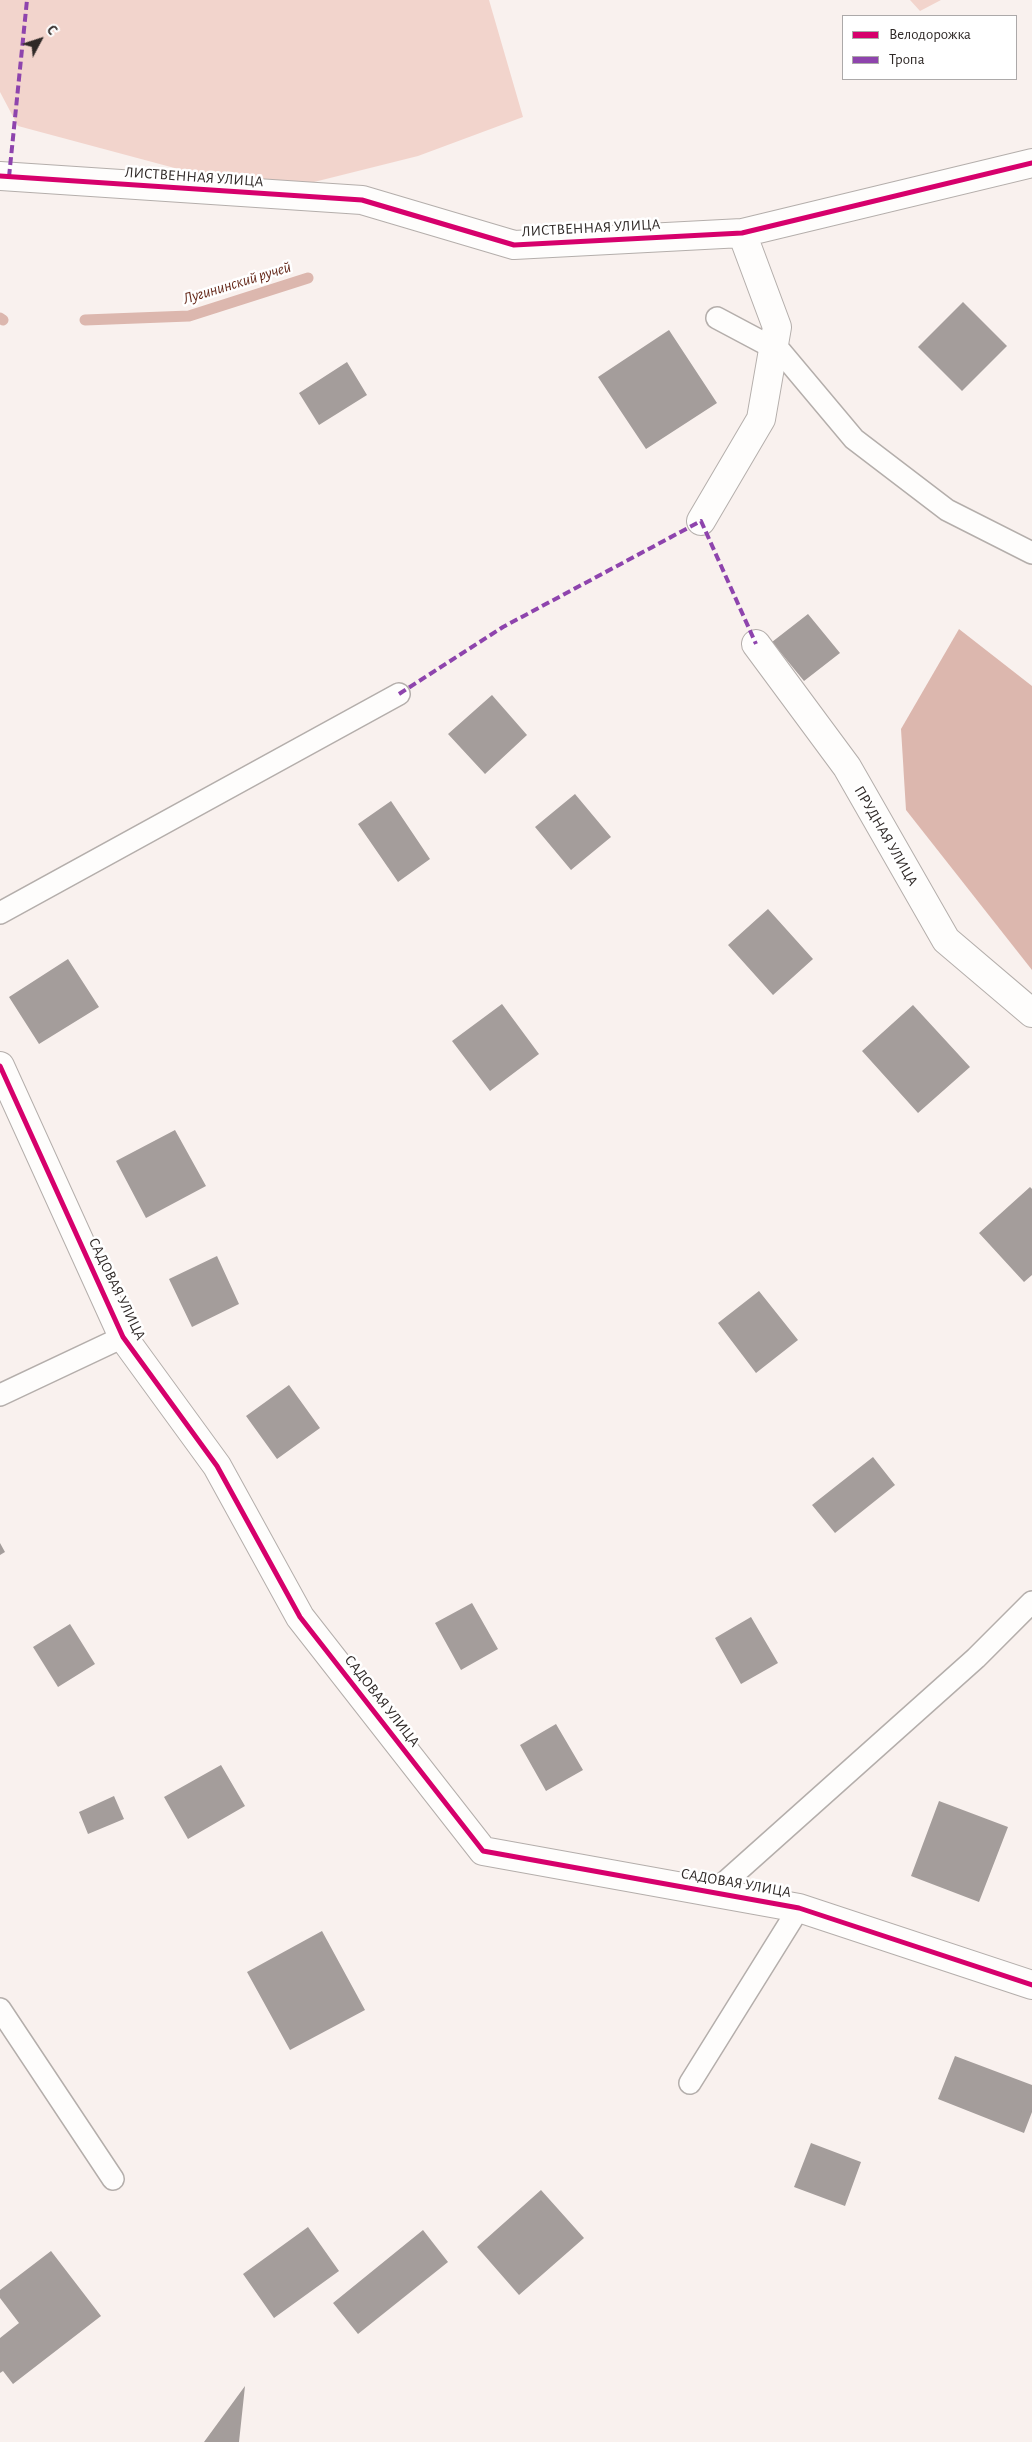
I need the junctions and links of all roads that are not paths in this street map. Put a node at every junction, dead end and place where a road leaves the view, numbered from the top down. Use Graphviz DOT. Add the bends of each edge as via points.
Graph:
graph roads {
  1 [pos="1032,164"];
  2 [pos="0,176"];
  3 [pos="742,233"];
  4 [pos="717,318"];
  5 [pos="774,347"];
  6 [pos="701,521"];
  7 [pos="1032,553"];
  8 [pos="756,644"];
  9 [pos="398,694"];
  10 [pos="0,913"];
  11 [pos="1032,1013"];
  12 [pos="0,1066"];
  13 [pos="123,1337"];
  14 [pos="0,1394"];
  15 [pos="1032,1602"];
  16 [pos="714,1892"];
  17 [pos="799,1908"];
  18 [pos="1032,1985"];
  19 [pos="0,2009"];
  20 [pos="690,2084"];
  21 [pos="113,2179"];
  1 -- 3 [label="street, ЛИСТВЕННАЯ УЛИЦА"];
  2 -- 3 [label="street, ЛИСТВЕННАЯ УЛИЦА" via="362,200 514,245"];
  3 -- 5 [label="street" via="777,327"];
  4 -- 5 [label="lane"];
  5 -- 6 [label="street" via="761,419"];
  5 -- 7 [label="lane" via="854,439 947,510"];
  8 -- 11 [label="street, ПРУДНАЯ УЛИЦА" via="847,767 946,940"];
  9 -- 10 [label="lane"];
  12 -- 13 [label="street, САДОВАЯ УЛИЦА"];
  13 -- 14 [label="lane"];
  13 -- 16 [label="street, САДОВАЯ УЛИЦА" via="217,1466 300,1617 484,1851"];
  15 -- 16 [label="lane" via="976,1658"];
  16 -- 17 [label="street, САДОВАЯ УЛИЦА"];
  17 -- 18 [label="street, САДОВАЯ УЛИЦА"];
  17 -- 20 [label="lane"];
  19 -- 21 [label="lane"];
}
